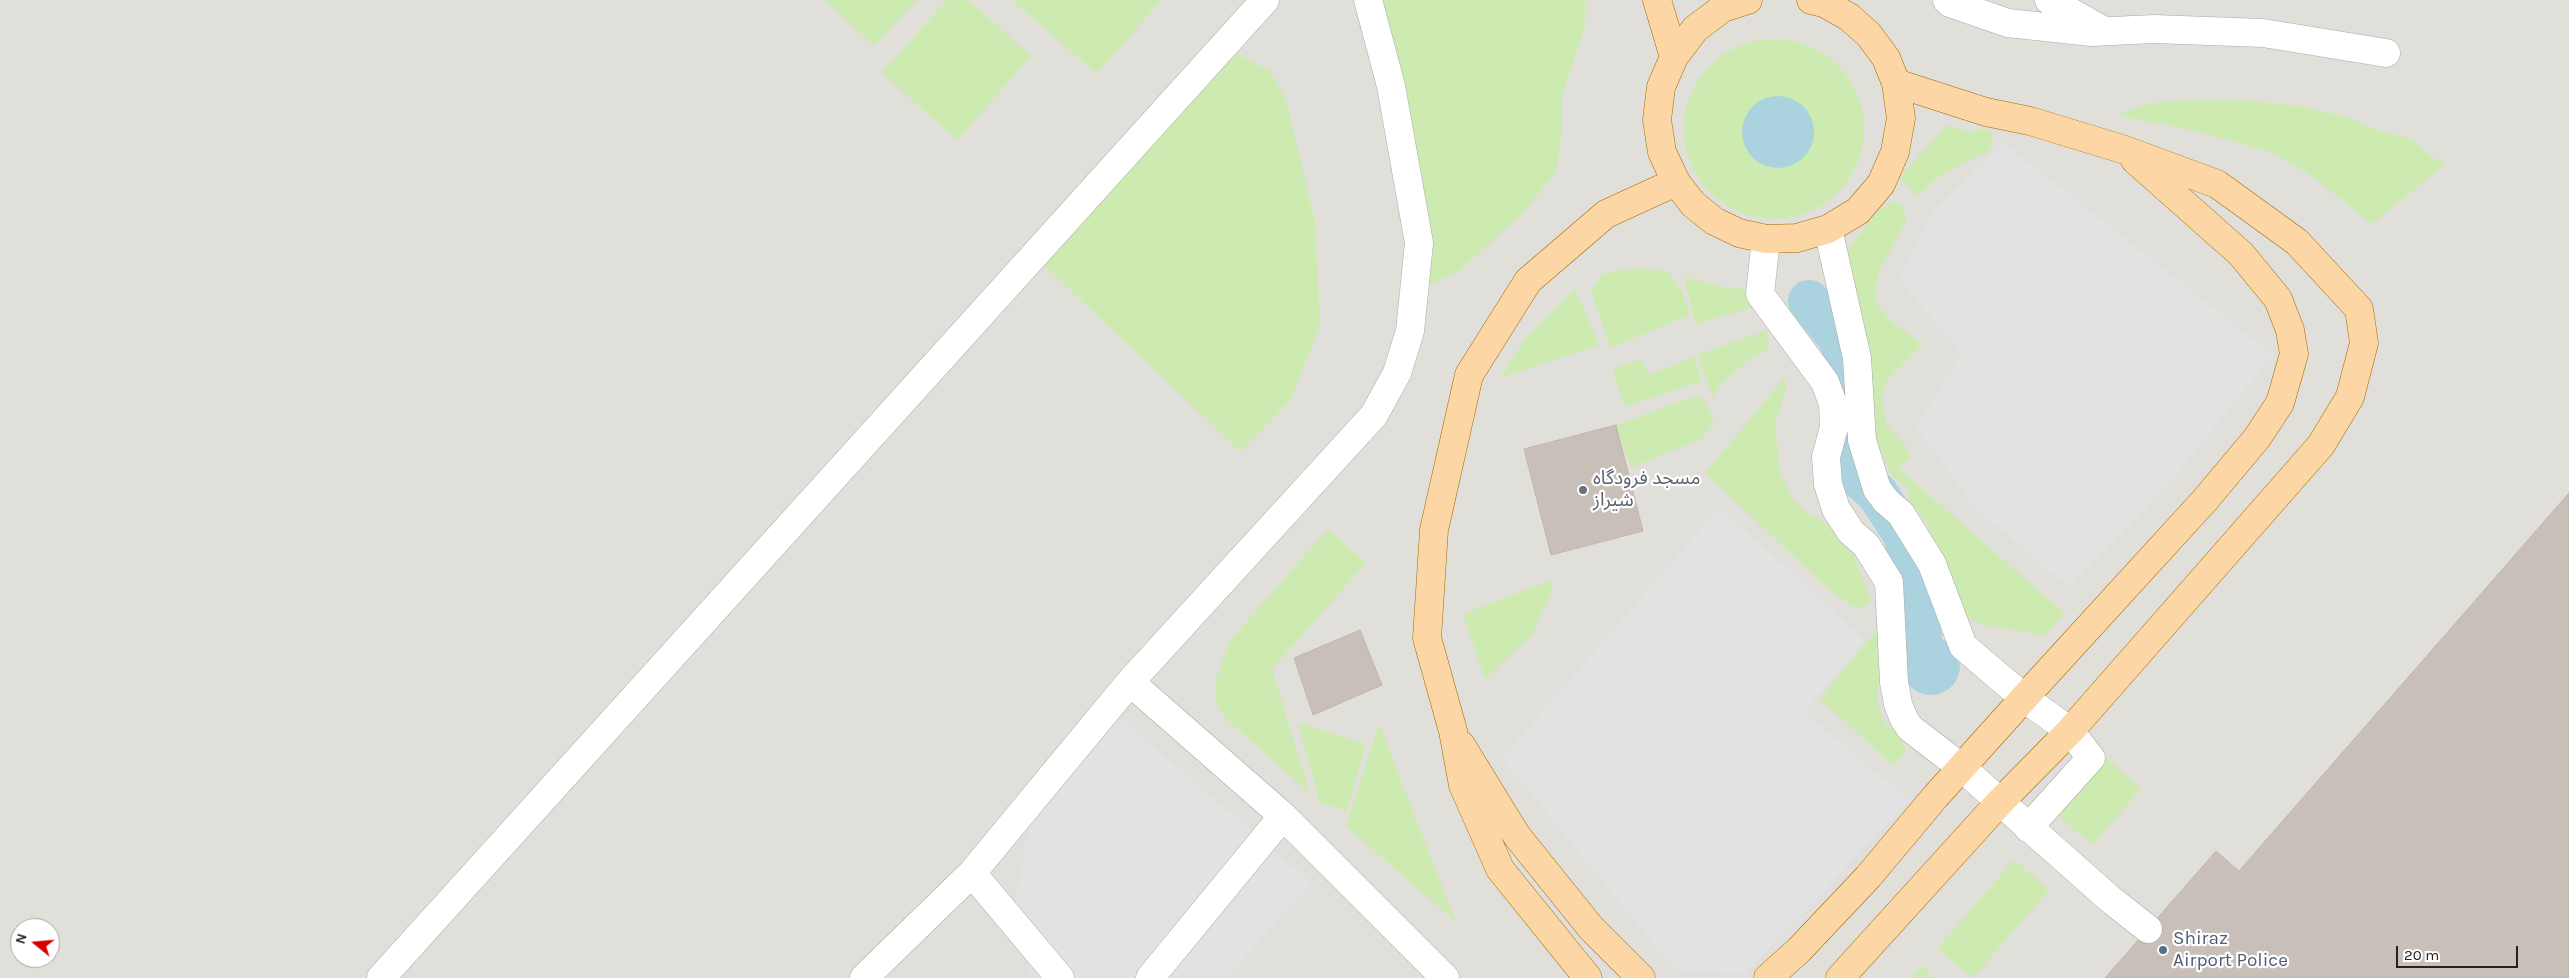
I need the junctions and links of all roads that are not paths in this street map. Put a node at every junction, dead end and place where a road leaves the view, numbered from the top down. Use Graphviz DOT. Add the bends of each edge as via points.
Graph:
graph roads {
  1 [pos="1265,0"];
  2 [pos="1368,0"];
  3 [pos="1657,0"];
  4 [pos="1748,0"];
  5 [pos="1947,0"];
  6 [pos="2048,0"];
  7 [pos="1819,1"];
  8 [pos="2105,32"];
  9 [pos="2386,53"];
  10 [pos="1674,57"];
  11 [pos="1896,83"];
  12 [pos="2122,149"];
  13 [pos="1676,182"];
  14 [pos="1828,229"];
  15 [pos="1766,238"];
  16 [pos="1130,682"];
  17 [pos="2024,698"];
  18 [pos="1453,731"];
  19 [pos="2070,732"];
  20 [pos="1962,768"];
  21 [pos="1999,802"];
  22 [pos="1283,816"];
  23 [pos="2028,828"];
  24 [pos="972,873"];
  25 [pos="2148,929"];
  26 [pos="381,978"];
  27 [pos="864,978"];
  28 [pos="1060,978"];
  29 [pos="1150,978"];
  30 [pos="1445,978"];
  31 [pos="1588,978"];
  32 [pos="1641,978"];
  33 [pos="1768,978"];
  34 [pos="1840,978"];
  1 -- 26 [label="street"];
  2 -- 16 [label="street" via="1391,86 1419,243 1410,331 1397,374 1374,415"];
  3 -- 10 [label="main road"];
  4 -- 10 [label="main road" via="1723,8 1695,29"];
  5 -- 8 [label="street" via="2008,23"];
  6 -- 8 [label="street"];
  7 -- 11 [label="main road" via="1849,17 1870,35 1886,58"];
  8 -- 9 [label="street" via="2154,29 2263,33"];
  10 -- 13 [label="main road" via="1661,87 1657,120 1662,152"];
  11 -- 12 [label="main road" via="1986,112 2030,121"];
  11 -- 14 [label="main road" via="1901,118 1896,152 1881,184 1858,211"];
  12 -- 17 [label="main road" via="2241,254 2278,299 2290,330 2294,354 2280,402 2256,438 2206,500"];
  12 -- 19 [label="main road" via="2217,184 2297,242 2359,309 2364,343 2350,397 2321,445"];
  13 -- 15 [label="main road" via="1693,204 1714,221 1739,233"];
  13 -- 18 [label="main road" via="1606,214 1528,281 1469,375 1434,530 1427,638"];
  14 -- 15 [label="main road" via="1797,238"];
  14 -- 17 [label="street" via="1857,358 1862,440 1877,489 1901,514 1932,564 1963,646"];
  15 -- 20 [label="street" via="1760,294 1825,382 1833,404 1834,427 1826,457 1828,484 1836,510 1851,532 1866,546 1889,582 1898,704 1910,728"];
  16 -- 22 [label="street"];
  16 -- 24 [label="street"];
  17 -- 19 [label="street"];
  17 -- 20 [label="main road"];
  18 -- 31 [label="main road" via="1463,785 1500,870"];
  18 -- 32 [label="main road" via="1517,836 1591,928"];
  19 -- 21 [label="main road"];
  19 -- 23 [label="street" via="2091,758"];
  20 -- 21 [label="street"];
  20 -- 33 [label="main road" via="1868,877"];
  21 -- 23 [label="street"];
  21 -- 34 [label="main road"];
  22 -- 29 [label="street"];
  22 -- 30 [label="street"];
  23 -- 25 [label="street"];
  24 -- 27 [label="street"];
  24 -- 28 [label="street"];
}
